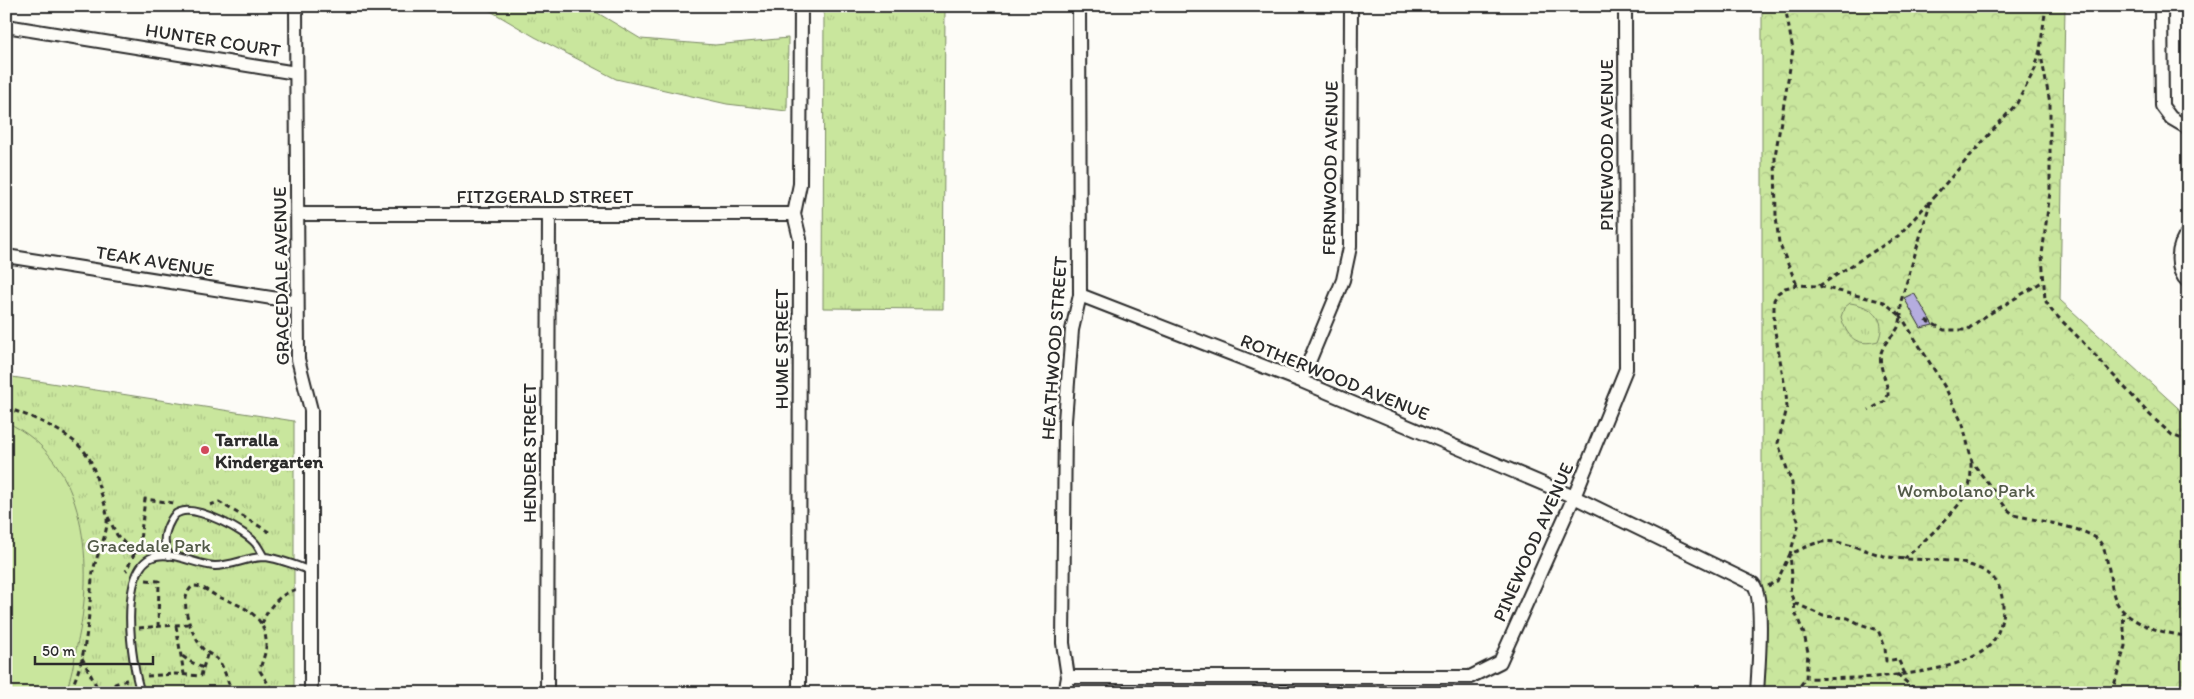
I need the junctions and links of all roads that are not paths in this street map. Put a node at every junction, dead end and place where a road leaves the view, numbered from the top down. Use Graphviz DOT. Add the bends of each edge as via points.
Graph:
graph roads {
  1 [pos="296,6"];
  2 [pos="801,6"];
  3 [pos="1079,6"];
  4 [pos="1352,6"];
  5 [pos="1625,6"];
  6 [pos="2161,6"];
  7 [pos="6,26"];
  8 [pos="296,72"];
  9 [pos="2188,128"];
  10 [pos="297,214"];
  11 [pos="549,214"];
  12 [pos="794,214"];
  13 [pos="2188,233"];
  14 [pos="6,256"];
  15 [pos="2188,282"];
  16 [pos="1080,295"];
  17 [pos="297,302"];
  18 [pos="1301,381"];
  19 [pos="1574,497"];
  20 [pos="169,556"];
  21 [pos="264,557"];
  22 [pos="311,571"];
  23 [pos="1068,677"];
  24 [pos="141,693"];
  25 [pos="311,693"];
  26 [pos="547,693"];
  27 [pos="799,693"];
  28 [pos="1065,693"];
  29 [pos="1757,693"];
  1 -- 8 [label="street, GRACEDALE AVENUE"];
  2 -- 12 [label="street, HUME STREET" via="800,184"];
  3 -- 16 [label="street, HEATHWOOD STREET"];
  4 -- 18 [label="street, FERNWOOD AVENUE" via="1350,247 1343,280"];
  5 -- 19 [label="street, PINEWOOD AVENUE" via="1626,369"];
  6 -- 9 [label="street" via="2162,106 2171,118"];
  7 -- 8 [label="street, HUNTER COURT"];
  8 -- 10 [label="street, GRACEDALE AVENUE"];
  10 -- 11 [label="street, FITZGERALD STREET"];
  10 -- 17 [label="street, GRACEDALE AVENUE"];
  11 -- 12 [label="street, FITZGERALD STREET"];
  11 -- 26 [label="street, HENDER STREET"];
  12 -- 27 [label="street, HUME STREET" via="800,239"];
  13 -- 15 [label="street" via="2181,241 2178,262"];
  14 -- 17 [label="street, TEAK AVENUE"];
  16 -- 18 [label="street, ROTHERWOOD AVENUE"];
  16 -- 23 [label="street, HEATHWOOD STREET" via="1072,330 1065,421 1062,643"];
  17 -- 22 [label="street, GRACEDALE AVENUE" via="298,359 311,410"];
  18 -- 19 [label="street, ROTHERWOOD AVENUE"];
  19 -- 23 [label="street, PINEWOOD AVENUE" via="1500,662 1470,677"];
  19 -- 29 [label="street, ROTHERWOOD AVENUE" via="1753,584 1757,589 1759,611"];
  20 -- 21 [label="lane" via="210,566"];
  20 -- 21 [label="lane" via="164,546 165,535 173,516 180,511 192,510 209,515 256,543"];
  20 -- 24 [label="lane" via="150,558 141,565 132,589 131,628 136,678"];
  21 -- 22 [label="lane"];
  22 -- 25 [label="street, GRACEDALE AVENUE"];
  23 -- 28 [label="street, HEATHWOOD STREET"];
}
